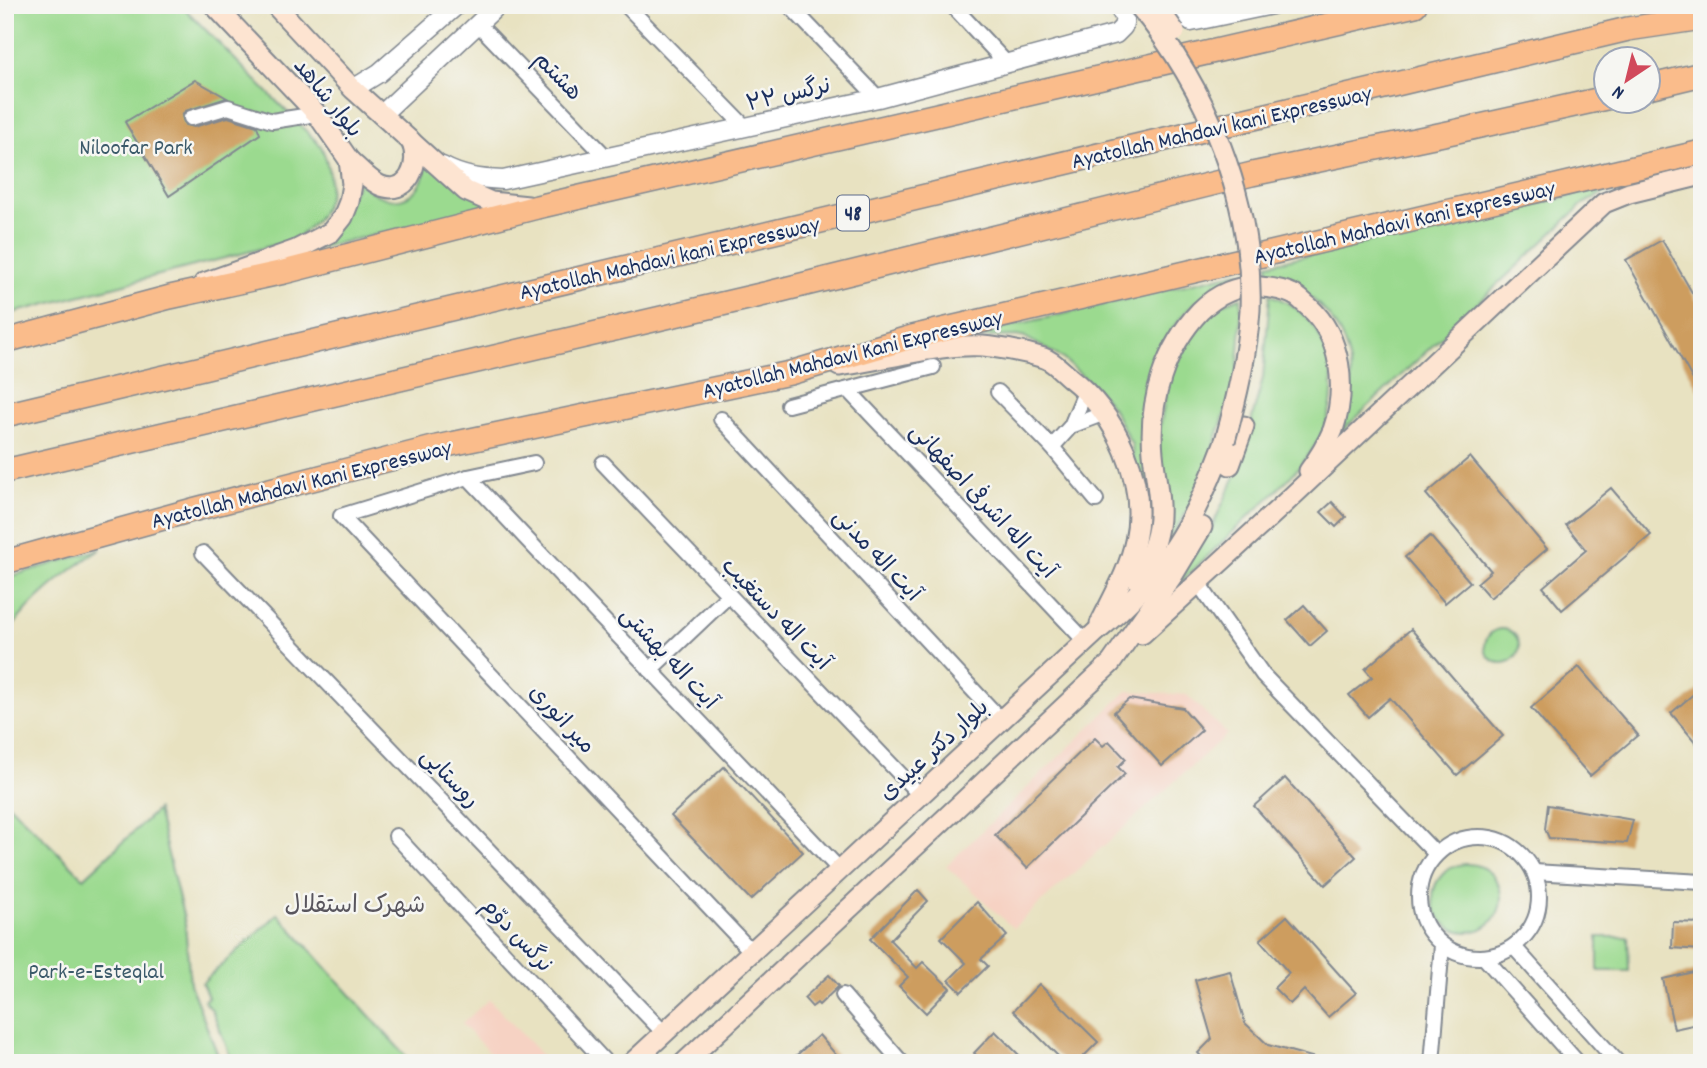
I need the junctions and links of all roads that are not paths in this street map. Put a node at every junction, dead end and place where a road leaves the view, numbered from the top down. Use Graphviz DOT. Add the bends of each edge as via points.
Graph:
graph roads {
  1 [pos="214,5"];
  2 [pos="275,5"];
  3 [pos="457,5"];
  4 [pos="498,5"];
  5 [pos="626,5"];
  6 [pos="789,5"];
  7 [pos="952,5"];
  8 [pos="1117,5"];
  9 [pos="1138,5"];
  10 [pos="1156,5"];
  11 [pos="1175,5"];
  12 [pos="1272,5"];
  13 [pos="1415,5"];
  14 [pos="1702,18"];
  15 [pos="478,24"];
  16 [pos="392,63"];
  17 [pos="1007,64"];
  18 [pos="1702,74"];
  19 [pos="414,84"];
  20 [pos="1662,84"];
  21 [pos="353,89"];
  22 [pos="878,98"];
  23 [pos="1592,100"];
  24 [pos="317,114"];
  25 [pos="381,115"];
  26 [pos="191,118"];
  27 [pos="747,128"];
  28 [pos="411,141"];
  29 [pos="1702,152"];
  30 [pos="607,158"];
  31 [pos="349,160"];
  32 [pos="436,162"];
  33 [pos="1656,163"];
  34 [pos="1702,174"];
  35 [pos="537,206"];
  36 [pos="170,296"];
  37 [pos="5,341"];
  38 [pos="933,368"];
  39 [pos="790,373"];
  40 [pos="848,390"];
  41 [pos="1086,390"];
  42 [pos="998,392"];
  43 [pos="788,405"];
  44 [pos="1105,413"];
  45 [pos="5,415"];
  46 [pos="721,419"];
  47 [pos="1070,426"];
  48 [pos="1052,447"];
  49 [pos="534,463"];
  50 [pos="603,463"];
  51 [pos="5,471"];
  52 [pos="468,477"];
  53 [pos="1096,500"];
  54 [pos="1285,503"];
  55 [pos="204,553"];
  56 [pos="5,562"];
  57 [pos="1198,583"];
  58 [pos="728,596"];
  59 [pos="1123,610"];
  60 [pos="1091,637"];
  61 [pos="1111,663"];
  62 [pos="650,670"];
  63 [pos="1001,720"];
  64 [pos="920,794"];
  65 [pos="396,836"];
  66 [pos="1436,854"];
  67 [pos="839,869"];
  68 [pos="1534,872"];
  69 [pos="1702,882"];
  70 [pos="1442,946"];
  71 [pos="1514,947"];
  72 [pos="750,950"];
  73 [pos="1484,957"];
  74 [pos="842,996"];
  75 [pos="664,1032"];
  76 [pos="606,1063"];
  77 [pos="632,1063"];
  78 [pos="684,1063"];
  79 [pos="902,1063"];
  80 [pos="1432,1063"];
  81 [pos="1578,1063"];
  82 [pos="1618,1063"];
  1 -- 24 [label="main road, بلوار شاهد"];
  2 -- 21 [label="main road, بلوار شاهد"];
  3 -- 16 [label="street"];
  4 -- 15 [label="street"];
  5 -- 27 [label="street"];
  6 -- 22 [label="street"];
  7 -- 17 [label="street"];
  8 -- 17 [label="street, نرگس ۲۲" via="1125,18 1116,34"];
  9 -- 59 [label="main road, بلوار دکتر عبیدی, bridge" via="1184,67 1219,139 1235,187 1244,236 1250,308 1241,383 1210,483 1167,558"];
  10 -- 61 [label="main road, bridge" via="1195,62 1231,136 1247,184 1261,304 1254,381 1244,426 1223,482 1199,533"];
  11 -- 12 [label="street" via="1191,22"];
  13 -- 35 [label="main road"];
  14 -- 45 [label="main road, Ayatollah Mahdavi kani Expressway / 48" via="1603,35"];
  15 -- 19 [label="street"];
  15 -- 30 [label="street, هشتم"];
  16 -- 19 [label="street"];
  16 -- 21 [label="street"];
  17 -- 22 [label="street, نرگس ۲۲"];
  18 -- 20 [label="main road"];
  19 -- 25 [label="street"];
  21 -- 25 [label="main road, بلوار شاهد"];
  22 -- 27 [label="street, نرگس ۲۲"];
  23 -- 51 [label="main road" via="1252,174 769,293"];
  24 -- 26 [label="street" via="272,121 228,107"];
  24 -- 31 [label="main road, بلوار شاهد"];
  25 -- 28 [label="main road, بلوار شاهد"];
  27 -- 30 [label="street, نرگس ۲۲"];
  28 -- 31 [label="main road" via="414,170 392,187 381,186"];
  28 -- 32 [label="main road, بلوار شاهد"];
  29 -- 33 [label="main road, Ayatollah Mahdavi Kani Expressway"];
  30 -- 32 [label="street, نرگس ۲۲" via="503,180 477,179"];
  31 -- 36 [label="main road, بلوار شاهد" via="349,202 331,232 296,250"];
  32 -- 35 [label="main road, بلوار شاهد" via="477,198"];
  33 -- 34 [label="main road"];
  33 -- 39 [label="main road, Ayatollah Mahdavi Kani Expressway" via="912,337"];
  34 -- 54 [label="main road" via="1604,203"];
  35 -- 36 [label="main road" via="284,272"];
  36 -- 37 [label="main road"];
  38 -- 40 [label="street"];
  39 -- 41 [label="main road" via="954,346 992,347 1046,358"];
  39 -- 56 [label="main road, Ayatollah Mahdavi Kani Expressway" via="437,447"];
  40 -- 43 [label="street"];
  40 -- 60 [label="street, آیت اله اشرفی اصفهانی"];
  41 -- 44 [label="main road"];
  41 -- 47 [label="street"];
  42 -- 48 [label="street"];
  44 -- 47 [label="street"];
  44 -- 60 [label="main road" via="1123,445 1138,515 1130,562"];
  46 -- 63 [label="street, آیت اله مدنی"];
  47 -- 48 [label="street"];
  48 -- 53 [label="street"];
  49 -- 52 [label="street"];
  50 -- 58 [label="street, آیت اله دستغیب"];
  52 -- 62 [label="street, آیت اله بهشتی"];
  52 -- 72 [label="street, میر انوری" via="341,516"];
  54 -- 57 [label="main road"];
  54 -- 59 [label="main road" via="1332,431 1341,373 1333,341 1319,316 1293,294 1240,287 1212,298 1194,317 1174,346 1159,383 1152,448 1159,524 1150,558"];
  55 -- 75 [label="street, روستایی"];
  57 -- 61 [label="main road"];
  57 -- 66 [label="street" via="1264,675"];
  58 -- 62 [label="street"];
  58 -- 64 [label="street, آیت اله دستغیب"];
  59 -- 60 [label="main road, بلوار دکتر عبیدی"];
  60 -- 63 [label="main road, بلوار دکتر عبیدی"];
  61 -- 78 [label="main road"];
  62 -- 67 [label="street, آیت اله بهشتی"];
  63 -- 64 [label="main road, بلوار دکتر عبیدی"];
  64 -- 67 [label="main road, بلوار دکتر عبیدی"];
  65 -- 76 [label="street, نرگس دوّم"];
  66 -- 68 [label="street" via="1471,837 1490,838 1524,856"];
  66 -- 70 [label="street" via="1424,871 1420,911"];
  67 -- 72 [label="main road, بلوار دکتر عبیدی"];
  68 -- 69 [label="street"];
  68 -- 71 [label="street" via="1540,892 1538,913 1529,932"];
  70 -- 73 [label="street" via="1459,955"];
  70 -- 80 [label="street"];
  71 -- 73 [label="street"];
  71 -- 82 [label="street"];
  72 -- 75 [label="main road, بلوار دکتر عبیدی"];
  73 -- 81 [label="street"];
  74 -- 79 [label="street"];
  75 -- 77 [label="main road, بلوار دکتر عبیدی"];
}
